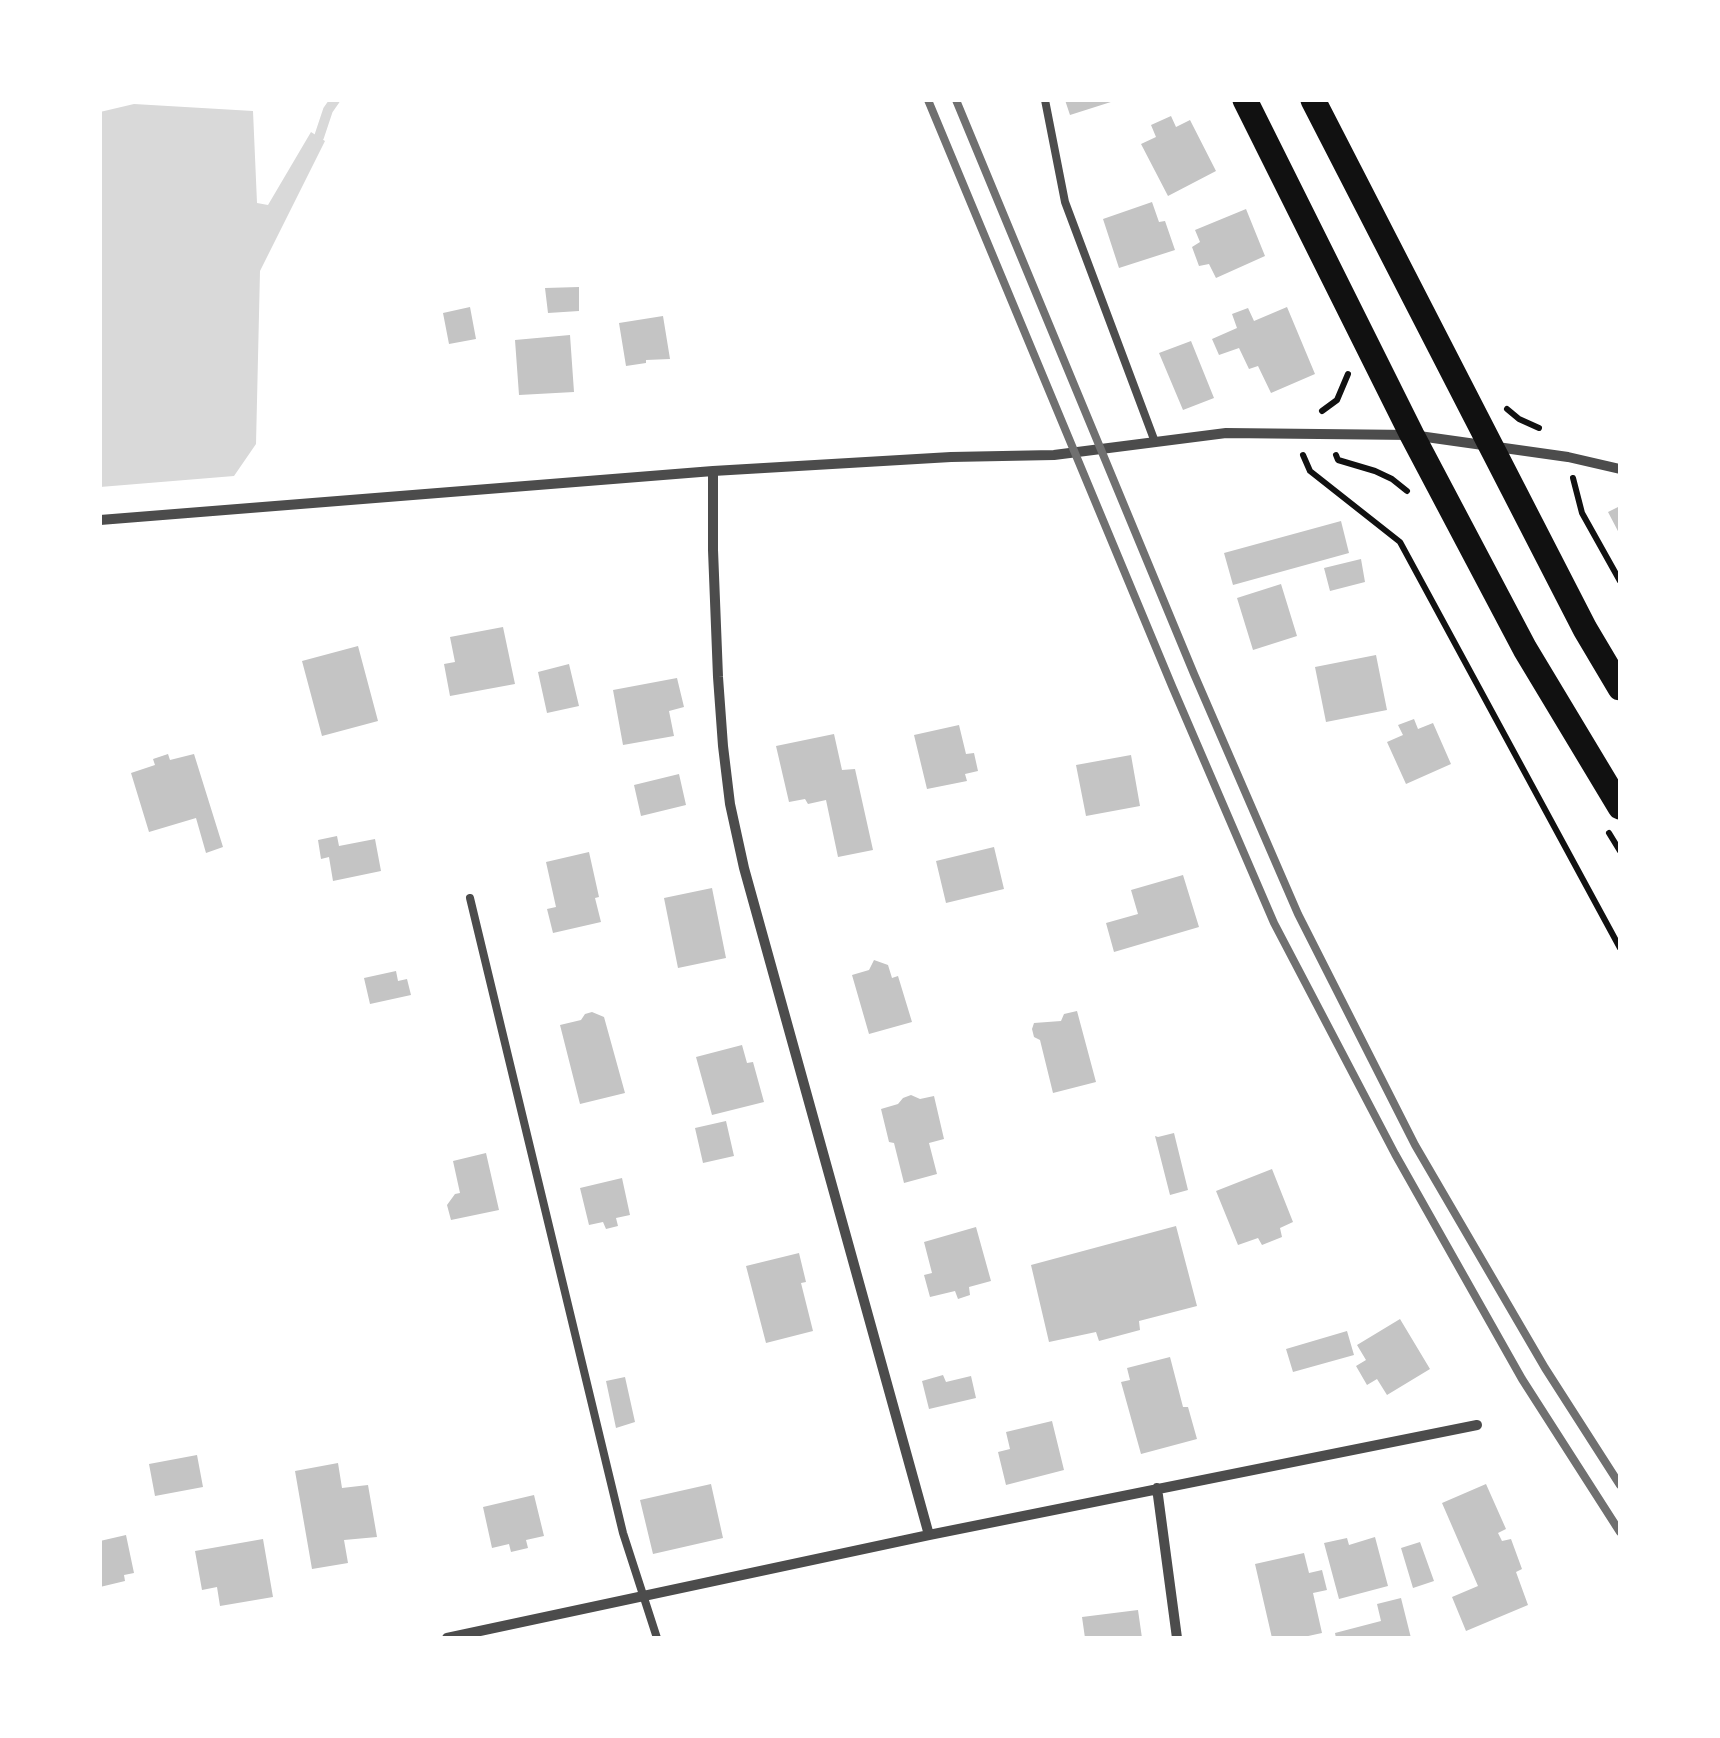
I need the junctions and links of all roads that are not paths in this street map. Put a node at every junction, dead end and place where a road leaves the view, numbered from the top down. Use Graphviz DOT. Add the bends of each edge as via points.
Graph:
graph roads {
  1 [pos="1046,100"];
  2 [pos="1245,100"];
  3 [pos="1313,100"];
  4 [pos="1412,435"];
  5 [pos="1155,442"];
  6 [pos="1491,448"];
  7 [pos="1620,468"];
  8 [pos="713,471"];
  9 [pos="100,520"];
  10 [pos="1620,688"];
  11 [pos="1620,806"];
  12 [pos="470,898"];
  13 [pos="1477,1424"];
  14 [pos="1157,1488"];
  15 [pos="928,1535"];
  16 [pos="644,1596"];
  17 [pos="448,1638"];
  18 [pos="657,1638"];
  19 [pos="1177,1638"];
  1 -- 5 [label="lane" via="1066,202"];
  2 -- 4 [label="main road"];
  3 -- 6 [label="main road"];
  4 -- 5 [label="street" via="1226,433"];
  4 -- 6 [label="street"];
  4 -- 11 [label="main road" via="1525,649"];
  5 -- 8 [label="street" via="1054,455"];
  6 -- 7 [label="street"];
  6 -- 10 [label="main road"];
  8 -- 9 [label="street"];
  8 -- 15 [label="street" via="718,677 730,804"];
  12 -- 16 [label="lane" via="623,1533"];
  13 -- 14 [label="street"];
  14 -- 15 [label="street"];
  14 -- 19 [label="street"];
  15 -- 16 [label="street"];
  16 -- 17 [label="street"];
  16 -- 18 [label="lane"];
}
